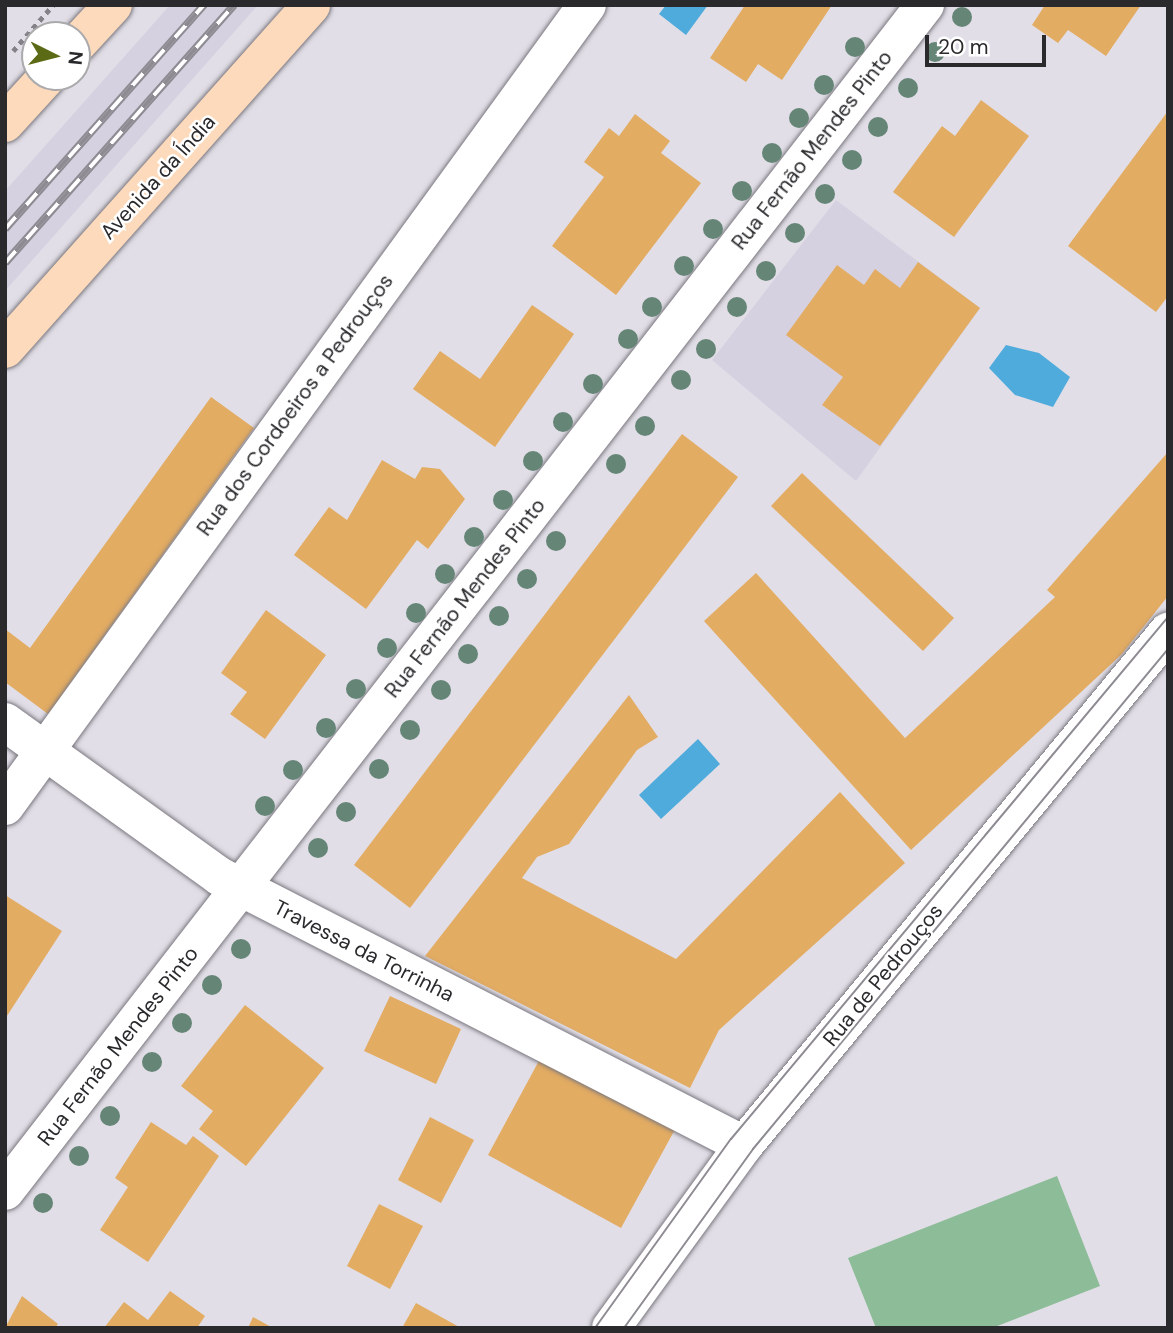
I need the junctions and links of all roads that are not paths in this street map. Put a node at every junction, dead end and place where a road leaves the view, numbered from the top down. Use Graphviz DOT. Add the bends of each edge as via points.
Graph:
graph roads {
  1 [pos="113,5"];
  2 [pos="311,5"];
  3 [pos="587,5"];
  4 [pos="925,5"];
  5 [pos="91,29"];
  6 [pos="34,91"];
  7 [pos="5,123"];
  8 [pos="5,349"];
  9 [pos="1168,632"];
  10 [pos="5,722"];
  11 [pos="44,750"];
  12 [pos="5,806"];
  13 [pos="240,888"];
  14 [pos="744,1145"];
  15 [pos="5,1191"];
  16 [pos="611,1328"];
  1 -- 5 [label="main road"];
  2 -- 8 [label="main road, Avenida da Índia"];
  3 -- 11 [label="street, Rua dos Cordoeiros a Pedrouços"];
  4 -- 13 [label="street, Rua Fernão Mendes Pinto"];
  6 -- 7 [label="main road"];
  9 -- 14 [label="street, Rua de Pedrouços"];
  10 -- 11 [label="street, Travessa da Torrinha"];
  11 -- 12 [label="street, Rua dos Cordoeiros a Pedrouços"];
  11 -- 13 [label="street, Travessa da Torrinha"];
  13 -- 14 [label="street, Travessa da Torrinha"];
  13 -- 15 [label="street, Rua Fernão Mendes Pinto"];
  14 -- 16 [label="street, Rua de Pedrouços"];
}
